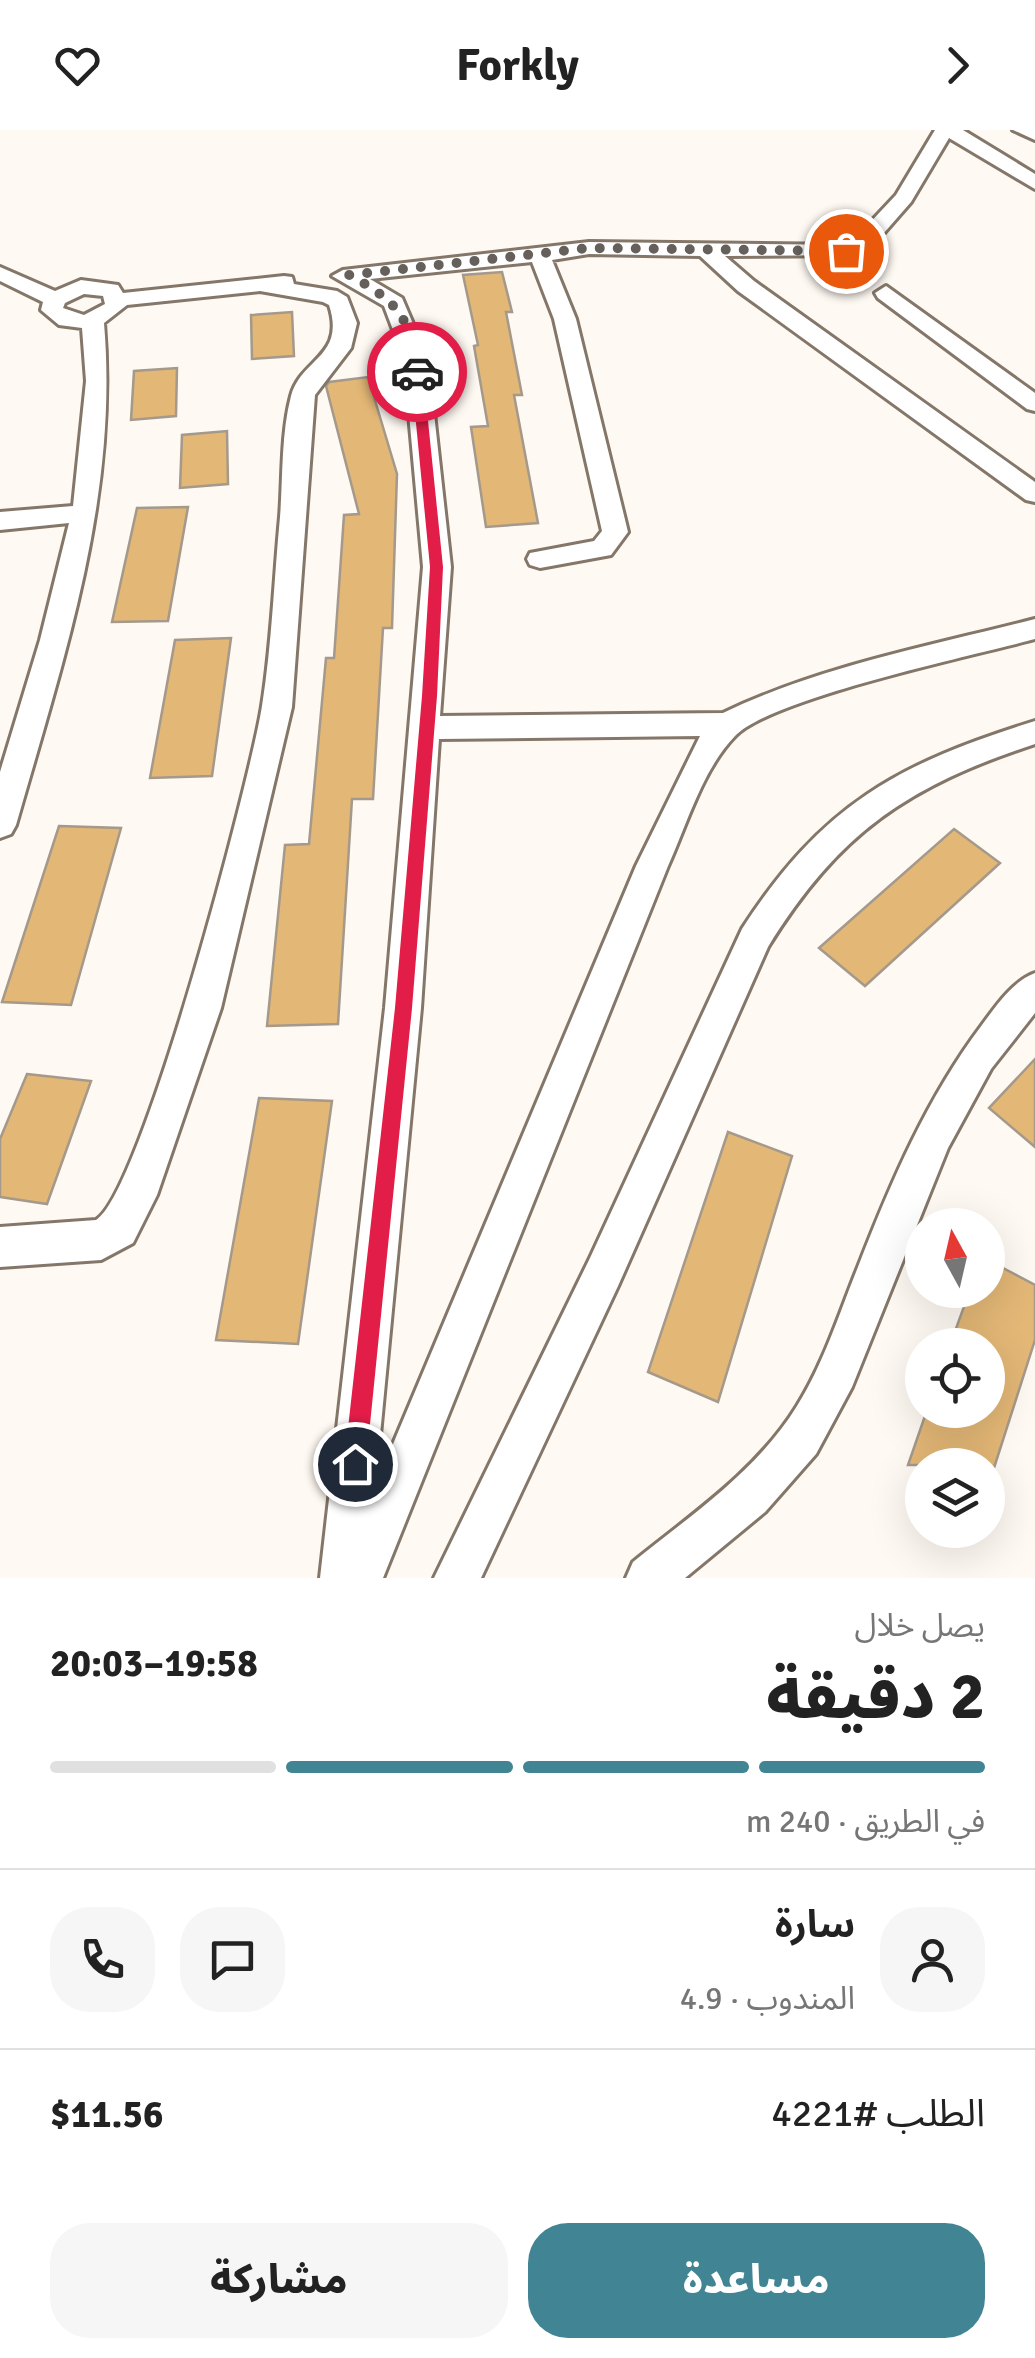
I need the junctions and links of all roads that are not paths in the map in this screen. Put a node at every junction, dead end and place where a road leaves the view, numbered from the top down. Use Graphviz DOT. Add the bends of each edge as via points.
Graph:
graph roads {
  1 [pos="947,130"];
  2 [pos="1022,130"];
  3 [pos="1035,134"];
  4 [pos="1035,183"];
  5 [pos="705,249"];
  6 [pos="540,255"];
  7 [pos="0,272"];
  8 [pos="349,275"];
  9 [pos="262,285"];
  10 [pos="886,293"];
  11 [pos="56,299"];
  12 [pos="117,300"];
  13 [pos="93,320"];
  14 [pos="1035,404"];
  15 [pos="1035,494"];
  16 [pos="84,513"];
  17 [pos="0,521"];
  18 [pos="540,559"];
  19 [pos="1035,629"];
  20 [pos="727,724"];
  21 [pos="427,728"];
  22 [pos="1035,732"];
  23 [pos="0,824"];
  24 [pos="1035,988"];
  25 [pos="0,1247"];
  26 [pos="342,1578"];
  27 [pos="360,1578"];
  28 [pos="457,1578"];
  29 [pos="649,1578"];
  1 -- 4 [label="street"];
  1 -- 5 [label="street" via="904,198 858,249"];
  2 -- 3 [label="street"];
  5 -- 6 [label="street" via="589,248"];
  5 -- 15 [label="street" via="746,286"];
  6 -- 8 [label="street"];
  6 -- 18 [label="street" via="565,318 616,532 602,549"];
  7 -- 11 [label="street"];
  8 -- 9 [label="street"];
  8 -- 21 [label="street" via="394,302 416,359 436,567"];
  9 -- 12 [label="street"];
  9 -- 25 [label="street" via="329,296 339,302 346,324 331,363 303,394 278,707 212,976 138,1195 119,1229 101,1240"];
  10 -- 14 [label="street"];
  11 -- 12 [label="street" via="92,286 110,290"];
  11 -- 13 [label="street" via="55,316"];
  12 -- 13 [label="street" via="111,312"];
  13 -- 16 [label="street" via="98,357"];
  16 -- 17 [label="street"];
  16 -- 23 [label="street"];
  19 -- 20 [label="street" via="856,675"];
  20 -- 21 [label="street"];
  20 -- 27 [label="street" via="704,752 659,850"];
  21 -- 26 [label="street"];
  22 -- 28 [label="street" via="977,750 868,806 820,846 778,897"];
  24 -- 29 [label="street" via="999,1024 957,1090 908,1192 829,1392 801,1440"];
}
